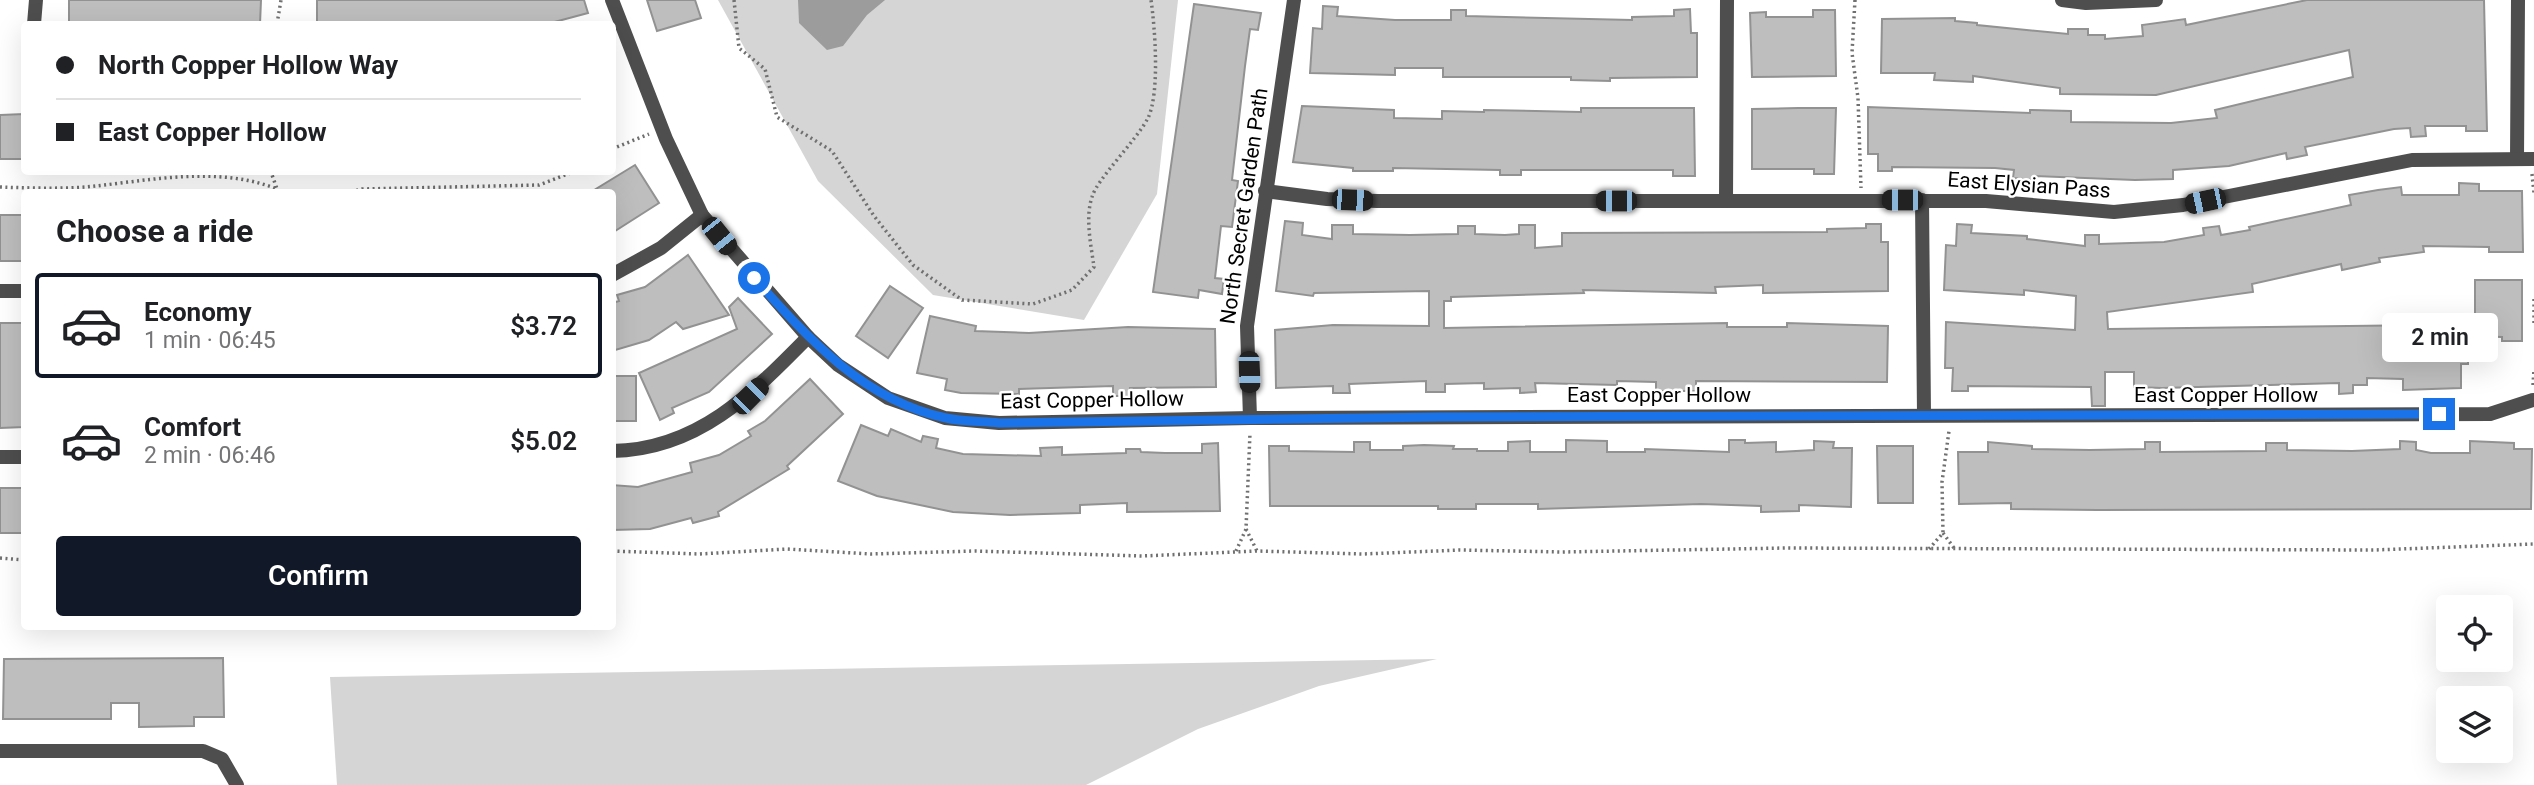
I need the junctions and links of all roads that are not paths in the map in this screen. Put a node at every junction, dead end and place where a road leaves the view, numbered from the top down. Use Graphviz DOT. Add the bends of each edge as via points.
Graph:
graph roads {
  1 [pos="36,0"];
  2 [pos="612,0"];
  3 [pos="1294,0"];
  4 [pos="1727,0"];
  5 [pos="2062,0"];
  6 [pos="2156,0"];
  7 [pos="2518,0"];
  8 [pos="34,21"];
  9 [pos="616,21"];
  10 [pos="617,30"];
  11 [pos="2517,159"];
  12 [pos="2534,159"];
  13 [pos="1265,191"];
  14 [pos="1923,200"];
  15 [pos="1726,201"];
  16 [pos="702,215"];
  17 [pos="616,273"];
  18 [pos="0,291"];
  19 [pos="21,291"];
  20 [pos="808,337"];
  21 [pos="2533,400"];
  22 [pos="1924,414"];
  23 [pos="1250,418"];
  24 [pos="616,452"];
  25 [pos="0,457"];
  26 [pos="21,457"];
  27 [pos="0,751"];
  28 [pos="237,785"];
  1 -- 8 [label="street"];
  2 -- 9 [label="street, East Copper Hollow"];
  3 -- 13 [label="street, North Secret Garden Path"];
  4 -- 15 [label="street"];
  5 -- 6 [label="street"];
  7 -- 11 [label="street"];
  10 -- 16 [label="street, East Copper Hollow"];
  11 -- 12 [label="street, East Elysian Pass"];
  11 -- 14 [label="street, East Elysian Pass" via="2412,160 2183,205 2114,212"];
  13 -- 15 [label="street, East Elysian Pass" via="1377,201"];
  13 -- 23 [label="street, North Secret Garden Path" via="1247,326"];
  14 -- 15 [label="street, East Elysian Pass"];
  14 -- 22 [label="street"];
  16 -- 17 [label="street" via="661,248"];
  16 -- 20 [label="street, East Copper Hollow"];
  18 -- 19 [label="street"];
  20 -- 23 [label="street, East Copper Hollow" via="838,365 888,398 946,418 999,423"];
  20 -- 24 [label="street" via="750,396 720,418 677,440"];
  21 -- 22 [label="street, East Copper Hollow" via="2490,414 2054,418"];
  22 -- 23 [label="street, East Copper Hollow"];
  25 -- 26 [label="street"];
  27 -- 28 [label="street" via="203,751 222,759"];
}
